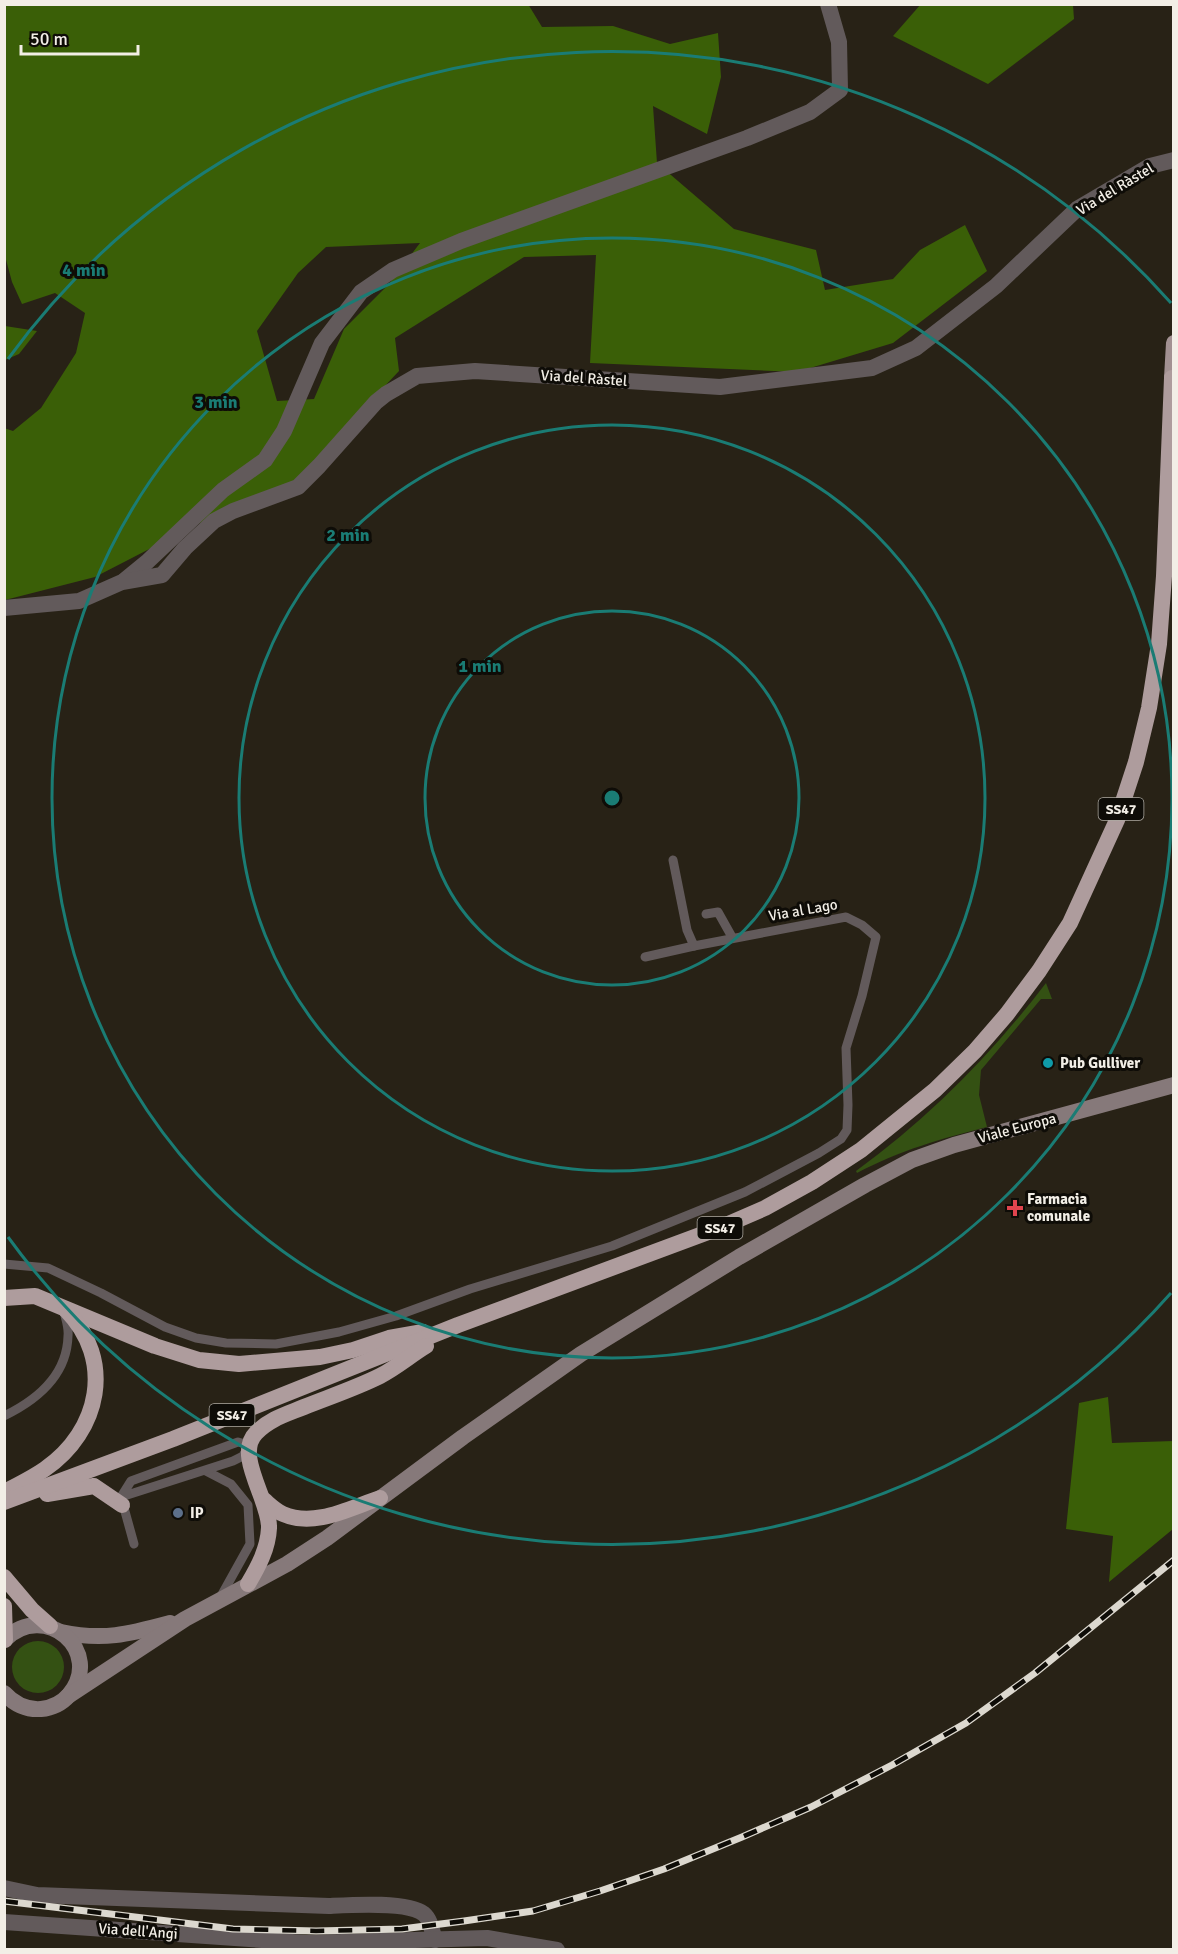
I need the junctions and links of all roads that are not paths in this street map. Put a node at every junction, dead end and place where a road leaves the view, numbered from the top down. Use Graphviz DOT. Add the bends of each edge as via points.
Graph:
graph roads {
  1 [pos="828,4"];
  2 [pos="1173,160"];
  3 [pos="1173,343"];
  4 [pos="1172,378"];
  5 [pos="122,582"];
  6 [pos="4,608"];
  7 [pos="673,860"];
  8 [pos="706,914"];
  9 [pos="732,937"];
  10 [pos="694,946"];
  11 [pos="645,957"];
  12 [pos="1173,1085"];
  13 [pos="4,1264"];
  14 [pos="4,1298"];
  15 [pos="63,1307"];
  16 [pos="458,1325"];
  17 [pos="4,1416"];
  18 [pos="249,1445"];
  19 [pos="206,1471"];
  20 [pos="4,1492"];
  21 [pos="380,1498"];
  22 [pos="264,1500"];
  23 [pos="121,1501"];
  24 [pos="4,1502"];
  25 [pos="134,1544"];
  26 [pos="10,1583"];
  27 [pos="248,1584"];
  28 [pos="219,1601"];
  29 [pos="4,1606"];
  30 [pos="185,1619"];
  31 [pos="56,1629"];
  32 [pos="5,1640"];
  33 [pos="4,1693"];
  34 [pos="68,1696"];
  35 [pos="27,1708"];
  36 [pos="4,1713"];
  37 [pos="4,1888"];
  38 [pos="4,1922"];
  39 [pos="435,1940"];
  40 [pos="557,1950"];
  1 -- 5 [label="street" via="839,42 840,90 810,112 757,134 461,241 393,270 361,292 322,343 284,431 265,460 223,490"];
  2 -- 5 [label="street, Via del Ràstel" via="1150,166 1077,209 996,286 916,348 872,368 720,387 475,371 413,377 376,402 298,487 214,521 162,575"];
  3 -- 4 [label="main road, SS47"];
  4 -- 16 [label="highway, SS47" via="1159,644 1136,762 1117,820 1070,923 1007,1014 935,1090 861,1150 812,1182 719,1228"];
  5 -- 6 [label="street, Via del Ràstel" via="79,601"];
  7 -- 10 [label="lane" via="687,930"];
  8 -- 9 [label="lane" via="718,912"];
  9 -- 10 [label="lane, Via al Lago"];
  9 -- 13 [label="lane, Via al Lago" via="846,917 876,937 846,1048 847,1130 841,1139 819,1153 745,1192 612,1246 396,1316 276,1344 196,1338 165,1328 48,1268"];
  10 -- 11 [label="lane, Via al Lago"];
  12 -- 21 [label="main road, Viale Europa" via="912,1160 739,1257 581,1354"];
  14 -- 15 [label="highway" via="35,1296"];
  15 -- 16 [label="highway" via="155,1346 199,1360 239,1364 320,1357"];
  15 -- 17 [label="lane" via="69,1333 66,1357 51,1383 24,1407"];
  15 -- 20 [label="highway" via="80,1327 91,1351 96,1377 93,1403 84,1427 59,1457"];
  16 -- 18 [label="highway" via="382,1375 269,1421"];
  16 -- 24 [label="highway, SS47"];
  18 -- 19 [label="lane" via="243,1456"];
  18 -- 22 [label="highway" via="252,1468"];
  18 -- 23 [label="lane" via="238,1442 130,1481"];
  19 -- 23 [label="lane"];
  19 -- 28 [label="lane" via="231,1484 248,1505 250,1544"];
  21 -- 22 [label="highway" via="307,1520 280,1514"];
  21 -- 27 [label="main road, Viale Europa" via="327,1538"];
  22 -- 27 [label="highway" via="269,1528 263,1557"];
  23 -- 24 [label="highway" via="94,1486"];
  23 -- 25 [label="lane"];
  26 -- 31 [label="highway" via="32,1610"];
  27 -- 28 [label="main road, Viale Europa"];
  28 -- 30 [label="main road, Viale Europa"];
  29 -- 32 [label="highway"];
  30 -- 31 [label="main road" via="122,1635 98,1636"];
  30 -- 34 [label="main road"];
  31 -- 32 [label="main road" via="30,1625"];
  31 -- 34 [label="main road" via="75,1647 79,1662 78,1678"];
  33 -- 35 [label="main road"];
  34 -- 35 [label="main road" via="49,1708"];
  35 -- 36 [label="main road"];
  37 -- 39 [label="street" via="37,1895 411,1908 424,1914"];
  38 -- 39 [label="street, Via dell'Angi" via="306,1943"];
  39 -- 40 [label="street, Via dell'Angi" via="487,1938"];
}
